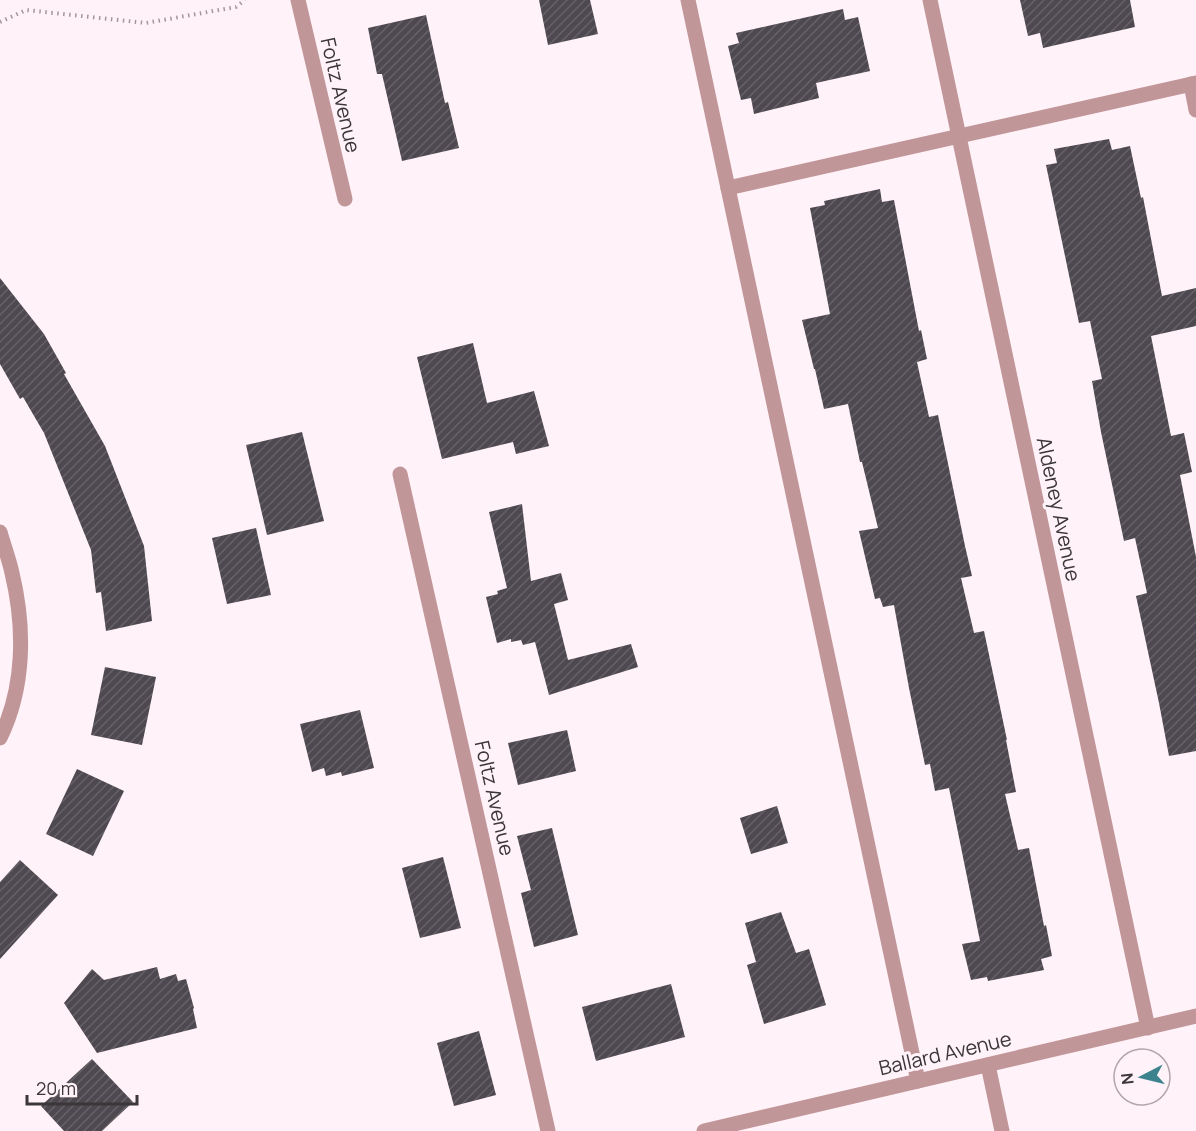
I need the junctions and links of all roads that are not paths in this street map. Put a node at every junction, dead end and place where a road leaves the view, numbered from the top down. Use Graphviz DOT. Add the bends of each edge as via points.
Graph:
graph roads {
  1 [pos="298,0"];
  2 [pos="688,0"];
  3 [pos="930,0"];
  4 [pos="1193,84"];
  5 [pos="1196,110"];
  6 [pos="958,136"];
  7 [pos="728,188"];
  8 [pos="345,199"];
  9 [pos="400,474"];
  10 [pos="0,532"];
  11 [pos="0,738"];
  12 [pos="1196,1016"];
  13 [pos="1148,1028"];
  14 [pos="988,1065"];
  15 [pos="918,1081"];
  16 [pos="548,1131"];
  17 [pos="704,1131"];
  18 [pos="1002,1131"];
  1 -- 8 [label="street, Foltz Avenue"];
  2 -- 7 [label="street"];
  3 -- 6 [label="street, Aldeney Avenue"];
  4 -- 5 [label="street"];
  4 -- 6 [label="street"];
  6 -- 7 [label="street"];
  6 -- 13 [label="street, Aldeney Avenue"];
  7 -- 15 [label="street"];
  9 -- 16 [label="street, Foltz Avenue"];
  10 -- 11 [label="street" via="20,612 21,652 16,690"];
  12 -- 13 [label="street, Ballard Avenue"];
  13 -- 14 [label="street, Ballard Avenue"];
  14 -- 15 [label="street, Ballard Avenue"];
  14 -- 18 [label="street"];
  15 -- 17 [label="street, Ballard Avenue"];
}
